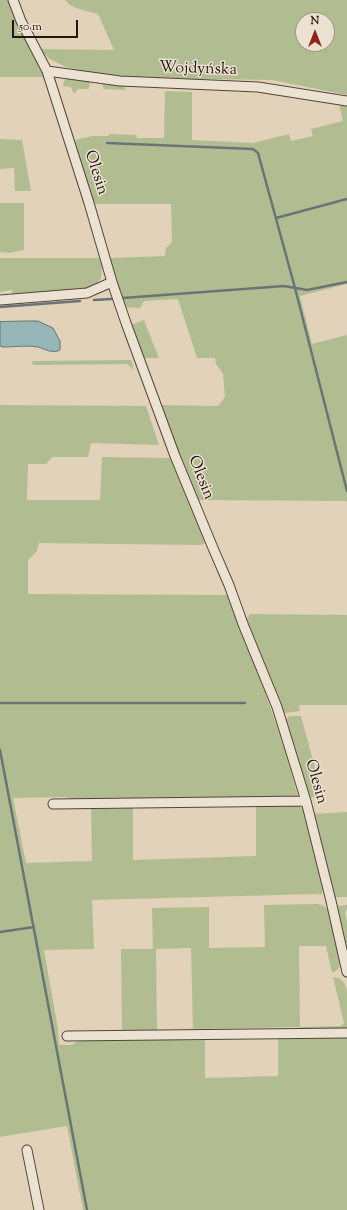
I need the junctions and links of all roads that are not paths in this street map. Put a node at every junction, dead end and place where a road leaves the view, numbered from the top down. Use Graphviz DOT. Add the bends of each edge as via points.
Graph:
graph roads {
  1 [pos="13,0"];
  2 [pos="47,71"];
  3 [pos="347,101"];
  4 [pos="112,282"];
  5 [pos="0,300"];
  6 [pos="306,801"];
  7 [pos="53,804"];
  8 [pos="347,972"];
  9 [pos="347,1033"];
  10 [pos="67,1036"];
  11 [pos="27,1150"];
  12 [pos="39,1210"];
  1 -- 2 [label="street, Olesin"];
  2 -- 3 [label="street, Wojdyńska" via="120,81 258,87"];
  2 -- 4 [label="street, Olesin"];
  4 -- 5 [label="street" via="87,293"];
  4 -- 6 [label="street, Olesin" via="175,456 277,707"];
  6 -- 7 [label="street"];
  6 -- 8 [label="street, Olesin"];
  9 -- 10 [label="street"];
  11 -- 12 [label="street"];
}
